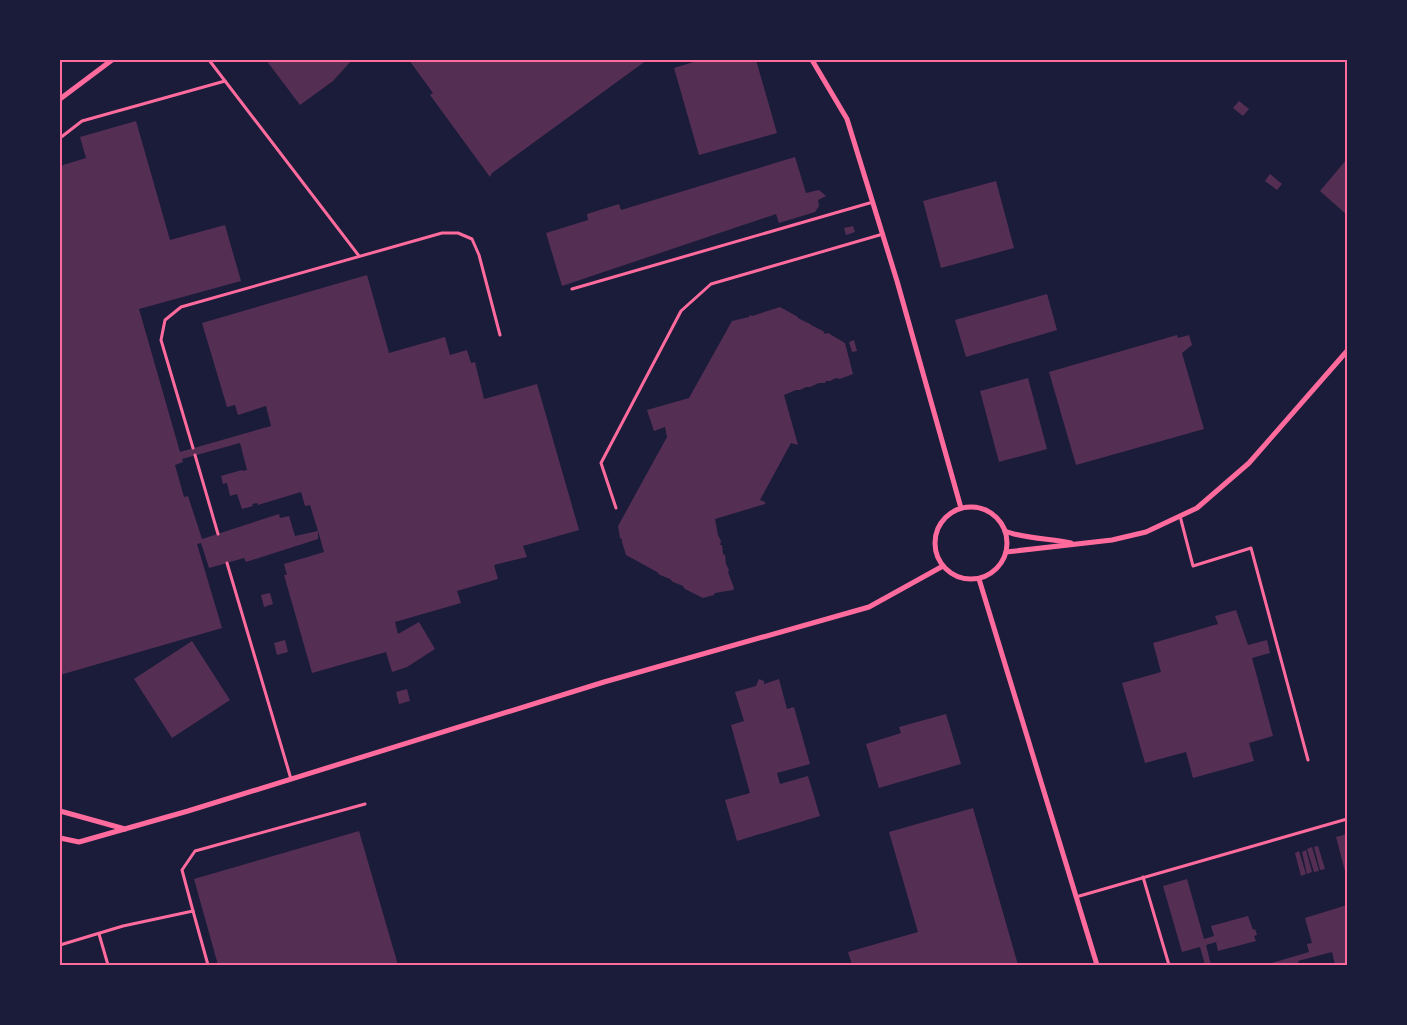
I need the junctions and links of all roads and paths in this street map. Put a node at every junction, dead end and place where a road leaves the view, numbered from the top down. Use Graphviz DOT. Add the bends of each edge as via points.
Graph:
graph roads {
  1 [pos="112,60"];
  2 [pos="209,60"];
  3 [pos="812,60"];
  4 [pos="225,81"];
  5 [pos="60,99"];
  6 [pos="60,138"];
  7 [pos="872,202"];
  8 [pos="883,234"];
  9 [pos="359,256"];
  10 [pos="572,289"];
  11 [pos="500,334"];
  12 [pos="1347,351"];
  13 [pos="193,448"];
  14 [pos="195,455"];
  15 [pos="616,508"];
  16 [pos="961,508"];
  17 [pos="1180,516"];
  18 [pos="1006,531"];
  19 [pos="218,534"];
  20 [pos="1074,544"];
  21 [pos="1006,552"];
  22 [pos="227,563"];
  23 [pos="943,566"];
  24 [pos="978,579"];
  25 [pos="1308,760"];
  26 [pos="290,779"];
  27 [pos="366,804"];
  28 [pos="60,811"];
  29 [pos="1347,819"];
  30 [pos="125,829"];
  31 [pos="60,838"];
  32 [pos="1143,877"];
  33 [pos="1076,897"];
  34 [pos="193,911"];
  35 [pos="98,934"];
  36 [pos="60,945"];
  37 [pos="108,965"];
  38 [pos="208,965"];
  39 [pos="1097,965"];
  40 [pos="1169,965"];
  1 -- 5 [label="street"];
  2 -- 4 [label="lane"];
  3 -- 7 [label="street" via="847,119"];
  4 -- 6 [label="lane" via="82,121"];
  4 -- 9 [label="lane"];
  7 -- 8 [label="street"];
  7 -- 10 [label="lane"];
  8 -- 15 [label="lane" via="710,284 681,311 601,463"];
  8 -- 16 [label="street"];
  9 -- 11 [label="lane" via="442,233 458,233 472,240"];
  9 -- 13 [label="lane" via="181,308 165,320 161,340"];
  12 -- 17 [label="street" via="1249,463 1197,508"];
  14 -- 19 [label="lane"];
  16 -- 18 [label="street" via="972,506 988,511"];
  16 -- 23 [label="street" via="941,521 936,532 934,544"];
  17 -- 20 [label="street" via="1146,532"];
  17 -- 25 [label="lane" via="1193,566 1251,548"];
  18 -- 20 [label="street"];
  18 -- 21 [label="street"];
  20 -- 21 [label="street"];
  21 -- 24 [label="street" via="996,570"];
  22 -- 26 [label="lane"];
  23 -- 24 [label="street" via="959,578"];
  23 -- 26 [label="street" via="869,607 604,682"];
  24 -- 33 [label="street"];
  26 -- 30 [label="street"];
  27 -- 34 [label="lane" via="195,851 182,870"];
  28 -- 30 [label="street"];
  29 -- 32 [label="lane"];
  30 -- 31 [label="street" via="79,842"];
  32 -- 33 [label="lane"];
  32 -- 40 [label="lane"];
  33 -- 39 [label="street"];
  34 -- 35 [label="lane"];
  34 -- 38 [label="lane"];
  35 -- 36 [label="lane"];
  35 -- 37 [label="lane"];
}
